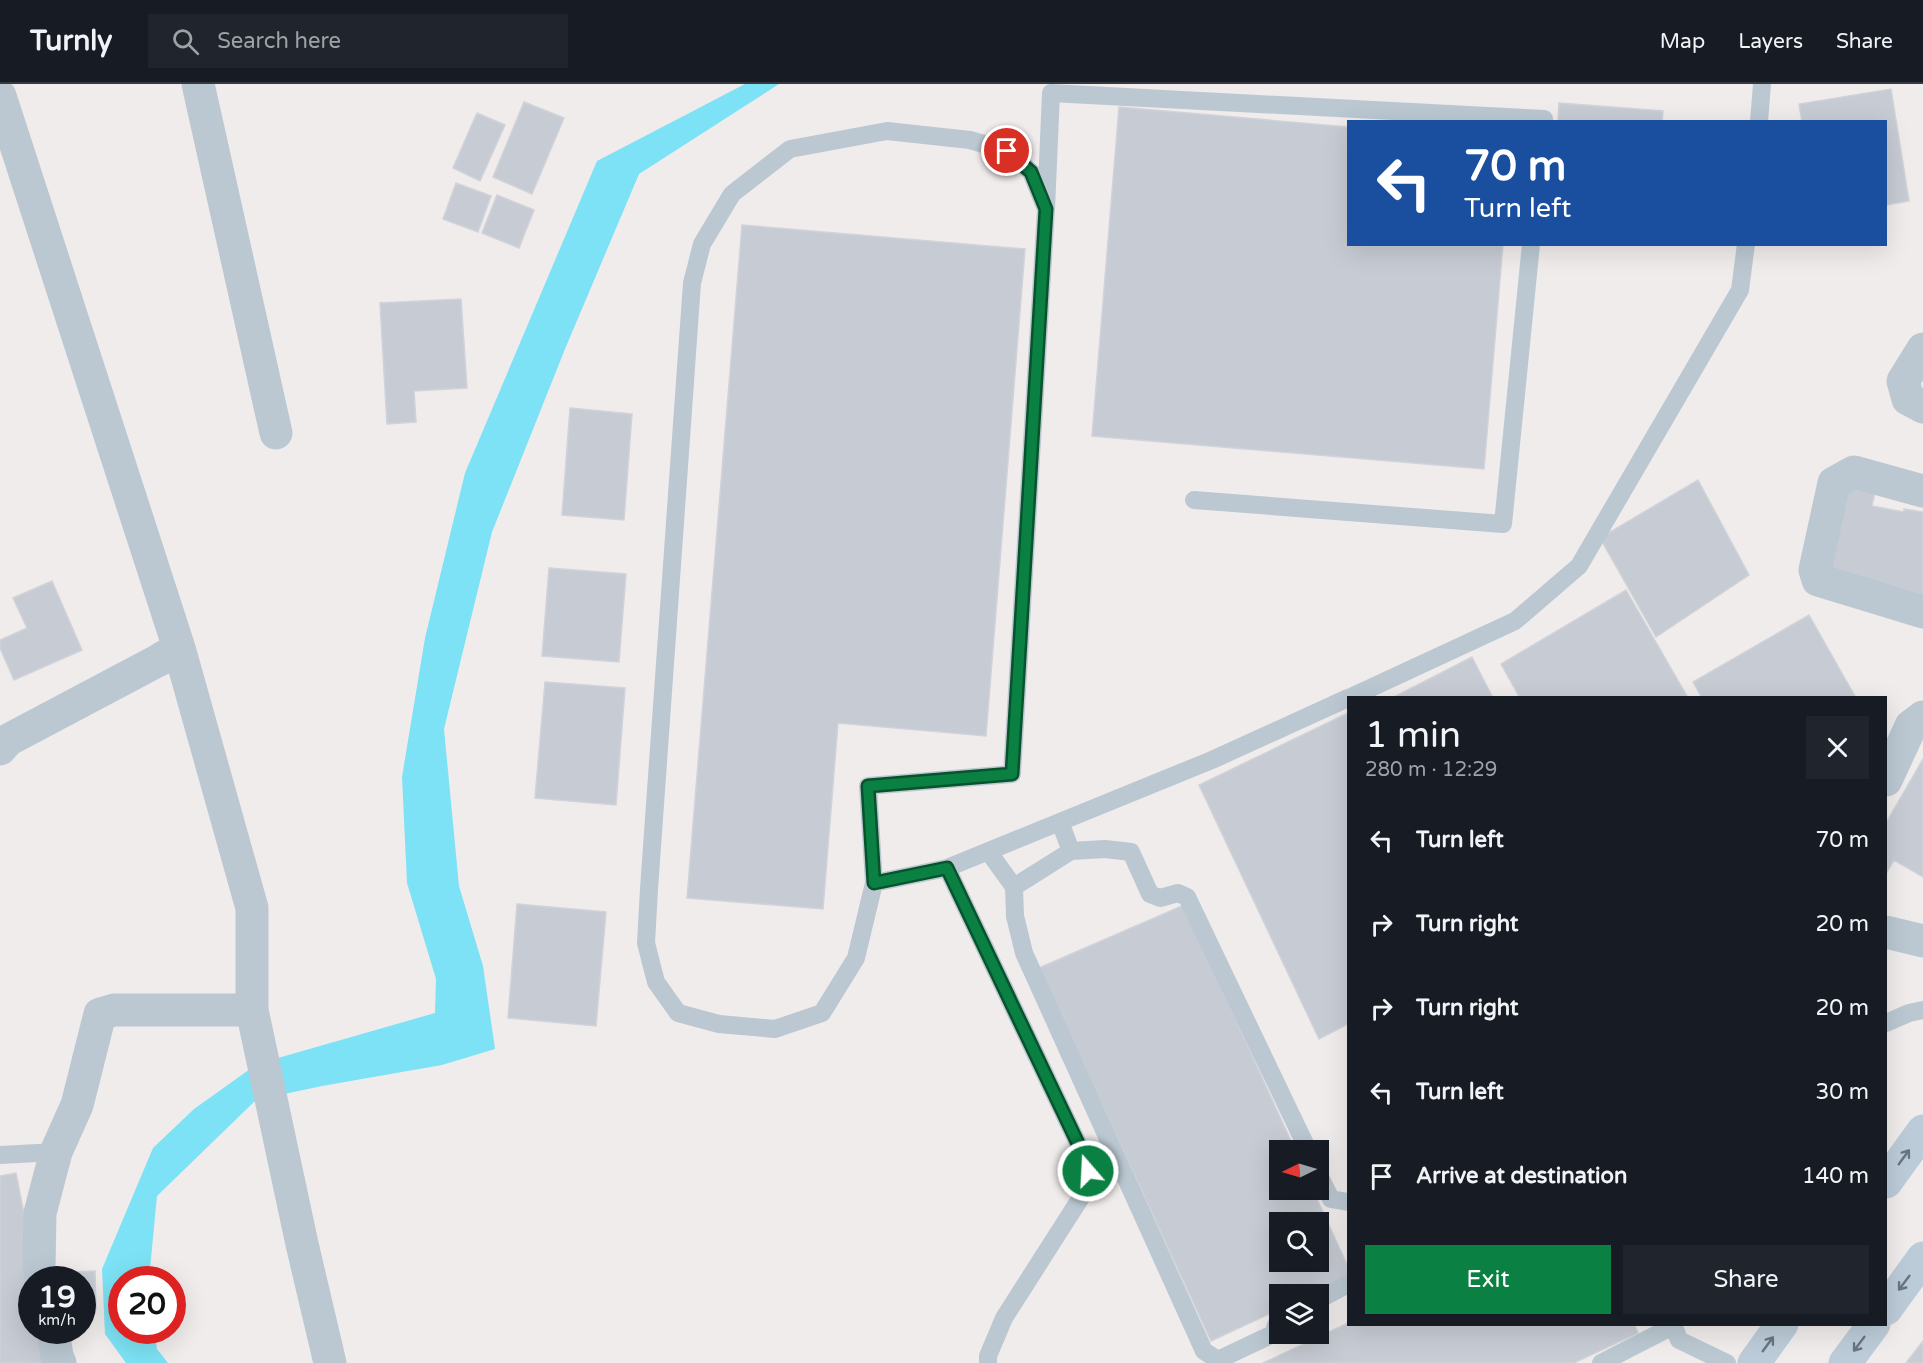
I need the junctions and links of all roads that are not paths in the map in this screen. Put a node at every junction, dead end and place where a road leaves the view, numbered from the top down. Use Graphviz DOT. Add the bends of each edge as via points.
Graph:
graph roads {
  1 [pos="198,84"];
  2 [pos="1762,84"];
  3 [pos="0,96"];
  4 [pos="1544,120"];
  5 [pos="1759,120"];
  6 [pos="1046,209"];
  7 [pos="1531,246"];
  8 [pos="1746,246"];
  9 [pos="1923,349"];
  10 [pos="1923,407"];
  11 [pos="276,433"];
  12 [pos="1923,491"];
  13 [pos="1194,500"];
  14 [pos="1923,612"];
  15 [pos="179,648"];
  16 [pos="1353,696"];
  17 [pos="1347,699"];
  18 [pos="1919,725"];
  19 [pos="0,749"];
  20 [pos="1887,778"];
  21 [pos="1060,822"];
  22 [pos="1071,850"];
  23 [pos="988,851"];
  24 [pos="947,868"];
  25 [pos="874,883"];
  26 [pos="1014,887"];
  27 [pos="1887,932"];
  28 [pos="1923,941"];
  29 [pos="252,1010"];
  30 [pos="1923,1011"];
  31 [pos="1887,1023"];
  32 [pos="1091,1102"];
  33 [pos="1064,1114"];
  34 [pos="1923,1131"];
  35 [pos="1303,1140"];
  36 [pos="56,1152"];
  37 [pos="0,1155"];
  38 [pos="1887,1181"];
  39 [pos="1329,1195"];
  40 [pos="1347,1202"];
  41 [pos="1923,1258"];
  42 [pos="39,1266"];
  43 [pos="1347,1285"];
  44 [pos="1329,1294"];
  45 [pos="1887,1308"];
  46 [pos="1671,1326"];
  47 [pos="1673,1326"];
  48 [pos="1781,1326"];
  49 [pos="1873,1326"];
  50 [pos="1269,1337"];
  51 [pos="55,1344"];
  52 [pos="60,1363"];
  53 [pos="330,1363"];
  54 [pos="987,1363"];
  55 [pos="1601,1363"];
  56 [pos="1727,1363"];
  57 [pos="1754,1363"];
  58 [pos="1845,1363"];
  1 -- 11 [label="street"];
  2 -- 5 [label="lane"];
  3 -- 15 [label="street"];
  4 -- 6 [label="lane" via="1051,93"];
  6 -- 25 [label="lane" via="1012,774 868,786"];
  6 -- 25 [label="lane" via="1031,172 1007,151 970,140 887,131 790,149 732,194 702,244 692,283 646,944 656,982 678,1013 719,1024 775,1029 822,1013 856,958"];
  7 -- 13 [label="lane" via="1503,524"];
  8 -- 16 [label="lane" via="1740,290 1579,566 1515,621"];
  9 -- 10 [label="street" via="1903,381 1908,399"];
  12 -- 14 [label="street" via="1854,472 1834,483 1815,570 1818,580"];
  15 -- 19 [label="street" via="8,740"];
  15 -- 29 [label="street" via="252,908"];
  17 -- 21 [label="lane"];
  18 -- 20 [label="street"];
  21 -- 22 [label="lane"];
  21 -- 23 [label="lane"];
  22 -- 26 [label="lane"];
  22 -- 35 [label="lane" via="1131,852 1150,894 1160,898 1178,894 1187,897"];
  23 -- 24 [label="lane"];
  23 -- 26 [label="lane"];
  24 -- 25 [label="lane"];
  24 -- 33 [label="lane"];
  26 -- 32 [label="lane" via="1015,916 1024,953"];
  27 -- 28 [label="street"];
  29 -- 36 [label="street" via="114,1010 100,1014 77,1105"];
  29 -- 53 [label="street"];
  30 -- 31 [label="lane"];
  32 -- 33 [label="lane"];
  32 -- 50 [label="lane" via="1204,1351 1218,1360"];
  33 -- 54 [label="lane" via="1083,1154 1087,1188 1004,1318"];
  38 -- 34 [label="main road, one-way"];
  36 -- 37 [label="lane"];
  36 -- 42 [label="street" via="40,1213"];
  39 -- 40 [label="lane" via="1331,1199"];
  41 -- 45 [label="main road, one-way"];
  43 -- 44 [label="lane"];
  46 -- 55 [label="lane"];
  47 -- 56 [label="lane" via="1679,1340"];
  57 -- 48 [label="main road, one-way"];
  49 -- 58 [label="main road, one-way"];
  51 -- 52 [label="street"];
}
